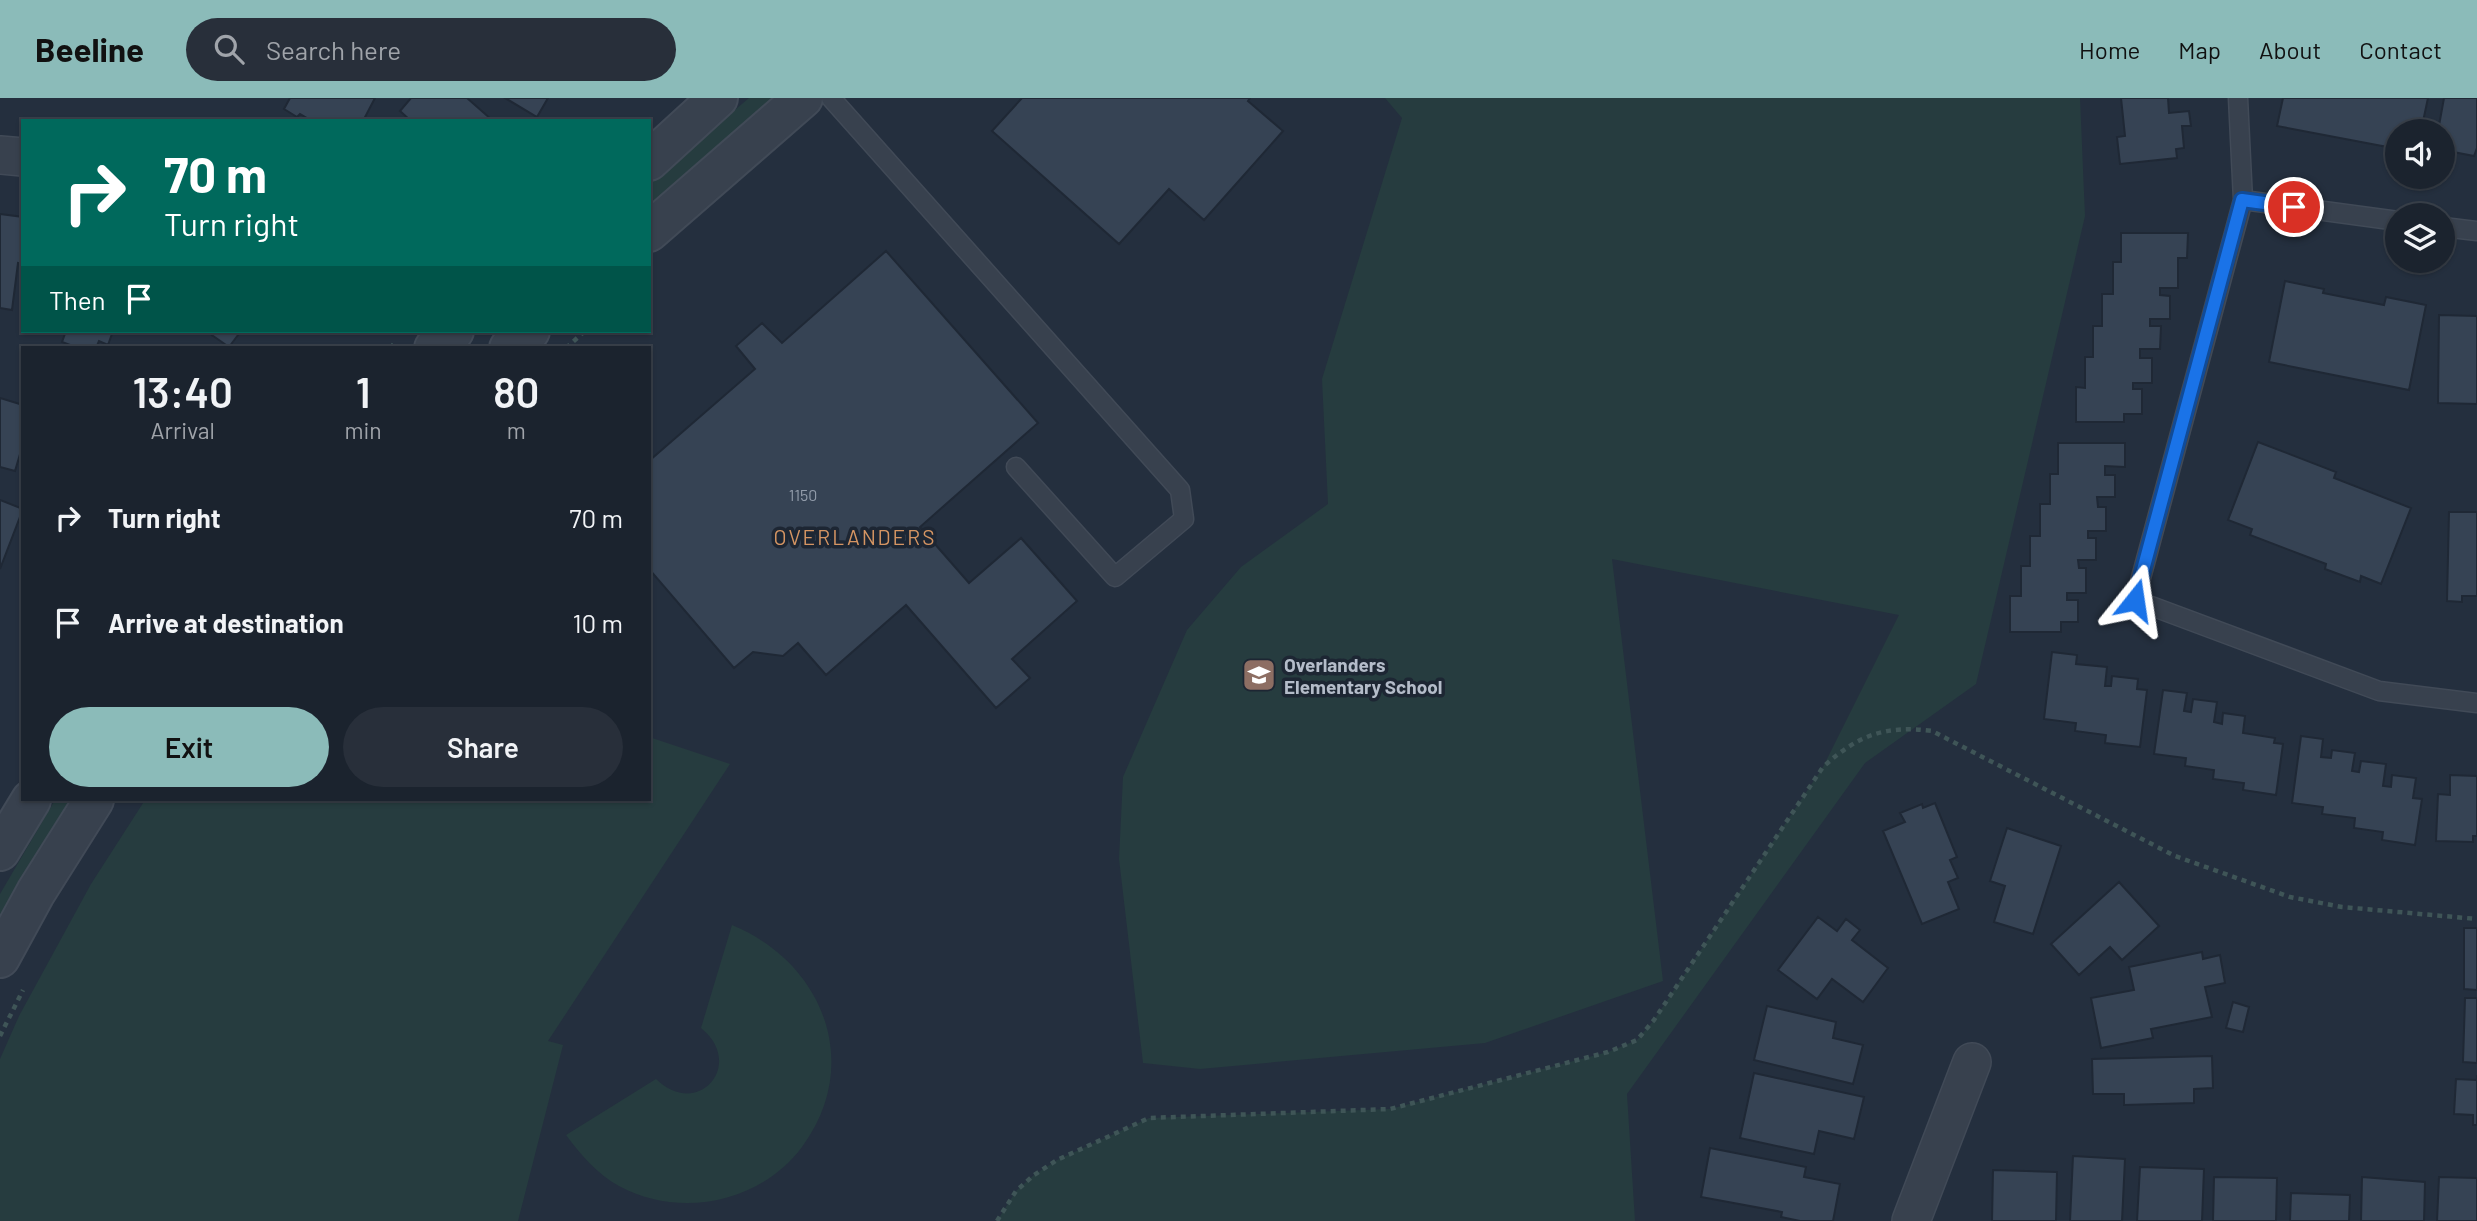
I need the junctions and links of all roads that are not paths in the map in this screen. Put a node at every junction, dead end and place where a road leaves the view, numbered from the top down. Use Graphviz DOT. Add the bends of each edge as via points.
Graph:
graph roads {
  1 [pos="718,98"];
  2 [pos="803,98"];
  3 [pos="831,98"];
  4 [pos="2238,98"];
  5 [pos="0,155"];
  6 [pos="21,157"];
  7 [pos="651,159"];
  8 [pos="2242,200"];
  9 [pos="2385,219"];
  10 [pos="2455,229"];
  11 [pos="651,230"];
  12 [pos="2477,232"];
  13 [pos="528,333"];
  14 [pos="511,346"];
  15 [pos="1016,467"];
  16 [pos="2477,703"];
  17 [pos="30,801"];
  18 [pos="93,801"];
  19 [pos="0,850"];
  20 [pos="0,958"];
  21 [pos="1972,1062"];
  22 [pos="1911,1221"];
  1 -- 7 [label="street"];
  2 -- 11 [label="street"];
  3 -- 15 [label="lane" via="1180,490 1184,519 1115,577"];
  4 -- 8 [label="lane"];
  5 -- 6 [label="street"];
  8 -- 9 [label="lane"];
  8 -- 16 [label="lane" via="2135,600 2379,691"];
  10 -- 12 [label="lane"];
  13 -- 14 [label="street"];
  17 -- 19 [label="street"];
  18 -- 20 [label="street"];
  21 -- 22 [label="street"];
}
